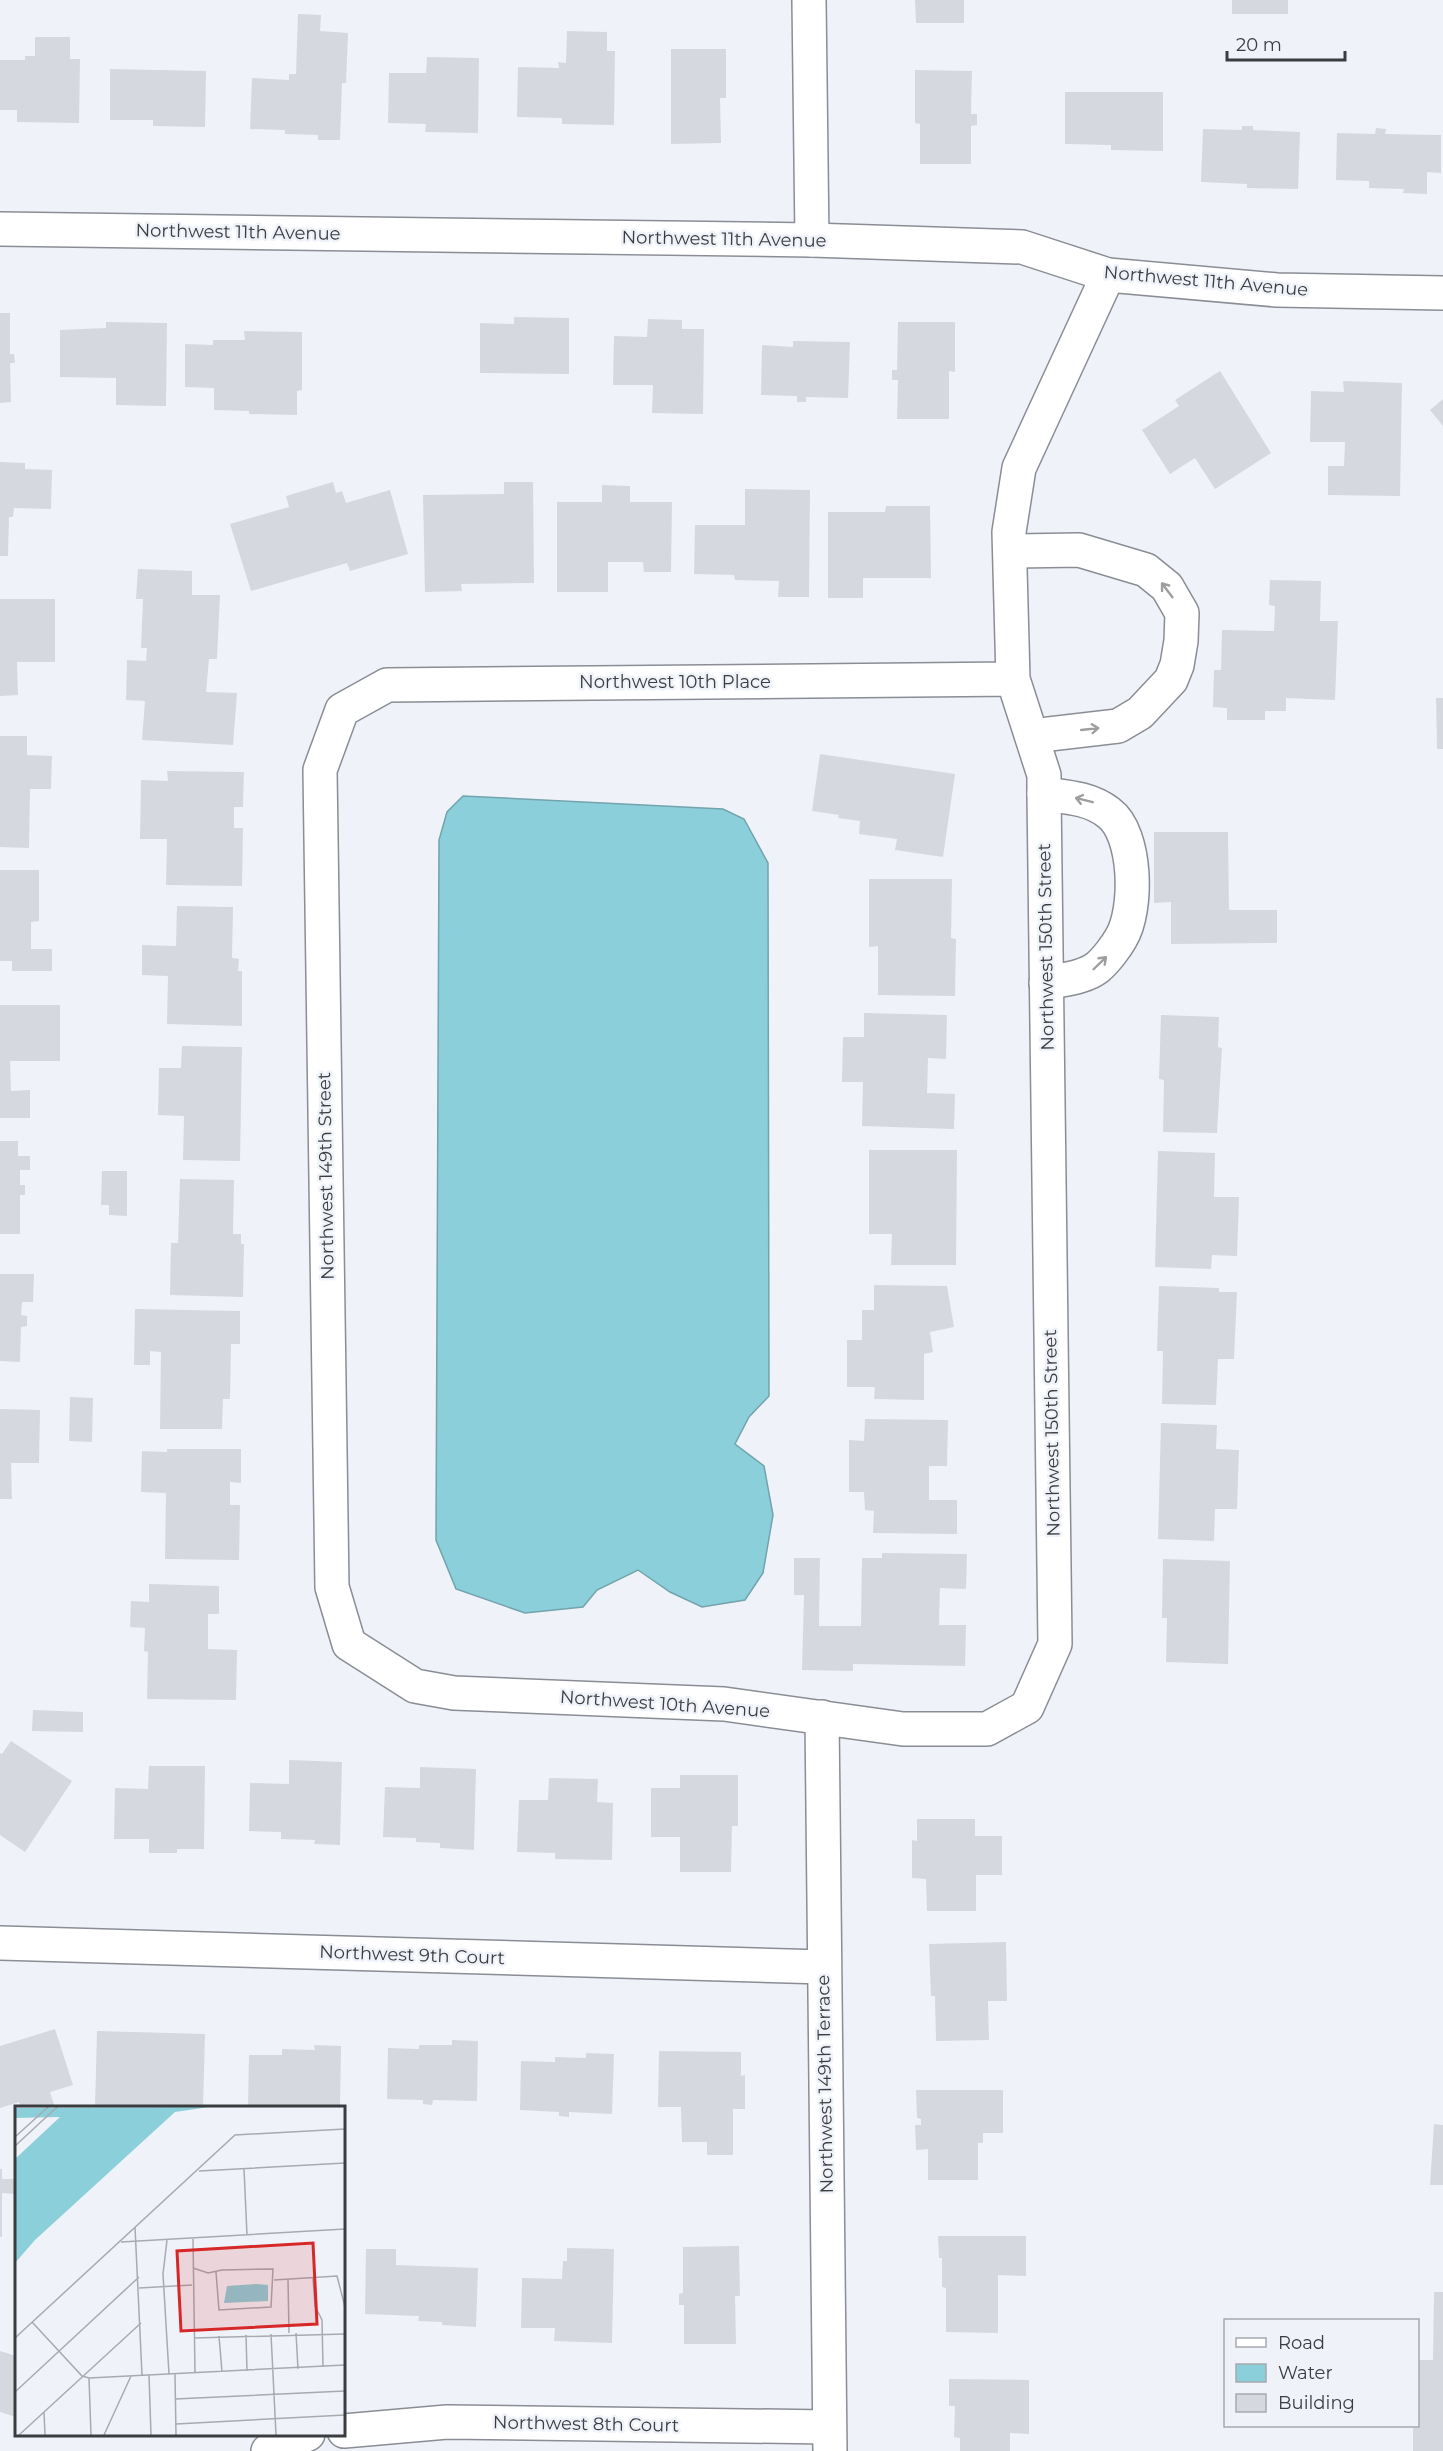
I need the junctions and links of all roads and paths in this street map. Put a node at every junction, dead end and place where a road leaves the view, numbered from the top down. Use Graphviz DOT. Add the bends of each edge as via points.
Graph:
graph roads {
  1 [pos="809,0"];
  2 [pos="0,229"];
  3 [pos="812,240"];
  4 [pos="1108,275"];
  5 [pos="1443,293"];
  6 [pos="1010,551"];
  7 [pos="1013,679"];
  8 [pos="342,710"];
  9 [pos="1032,736"];
  10 [pos="1044,794"];
  11 [pos="1046,982"];
  12 [pos="349,1644"];
  13 [pos="1055,1644"];
  14 [pos="822,1717"];
  15 [pos="0,1943"];
  16 [pos="824,1967"];
  17 [pos="345,2431"];
  18 [pos="303,2436"];
  19 [pos="829,2439"];
  20 [pos="268,2451"];
  1 -- 3 [label="street"];
  2 -- 3 [label="street, Northwest 11th Avenue"];
  3 -- 4 [label="street, Northwest 11th Avenue" via="1022,247"];
  4 -- 5 [label="street, Northwest 11th Avenue" via="1276,290"];
  4 -- 6 [label="street, Northwest 150th Street" via="1019,468 1009,532"];
  6 -- 7 [label="street, Northwest 150th Street"];
  9 -- 6 [label="street, one-way" via="1118,726 1140,713 1171,680 1181,641 1182,613 1167,587 1146,570 1079,550"];
  7 -- 8 [label="street, Northwest 10th Place" via="387,684"];
  7 -- 9 [label="street, Northwest 150th Street"];
  8 -- 12 [label="street, Northwest 149th Street" via="320,770 332,1587"];
  9 -- 10 [label="street, Northwest 150th Street" via="1044,776"];
  10 -- 11 [label="street, Northwest 150th Street"];
  11 -- 10 [label="street, one-way" via="1083,976 1099,966 1122,937 1132,898 1127,839 1112,814 1093,802"];
  11 -- 13 [label="street, Northwest 150th Street"];
  12 -- 14 [label="street, Northwest 10th Avenue" via="415,1686 454,1693 724,1704"];
  13 -- 14 [label="street, Northwest 10th Avenue" via="1027,1707 987,1729 903,1729"];
  14 -- 16 [label="street, Northwest 149th Terrace"];
  15 -- 16 [label="street, Northwest 9th Court"];
  16 -- 19 [label="street, Northwest 149th Terrace"];
  17 -- 19 [label="street, Northwest 8th Court" via="447,2422"];
  18 -- 20 [label="street"];
}
